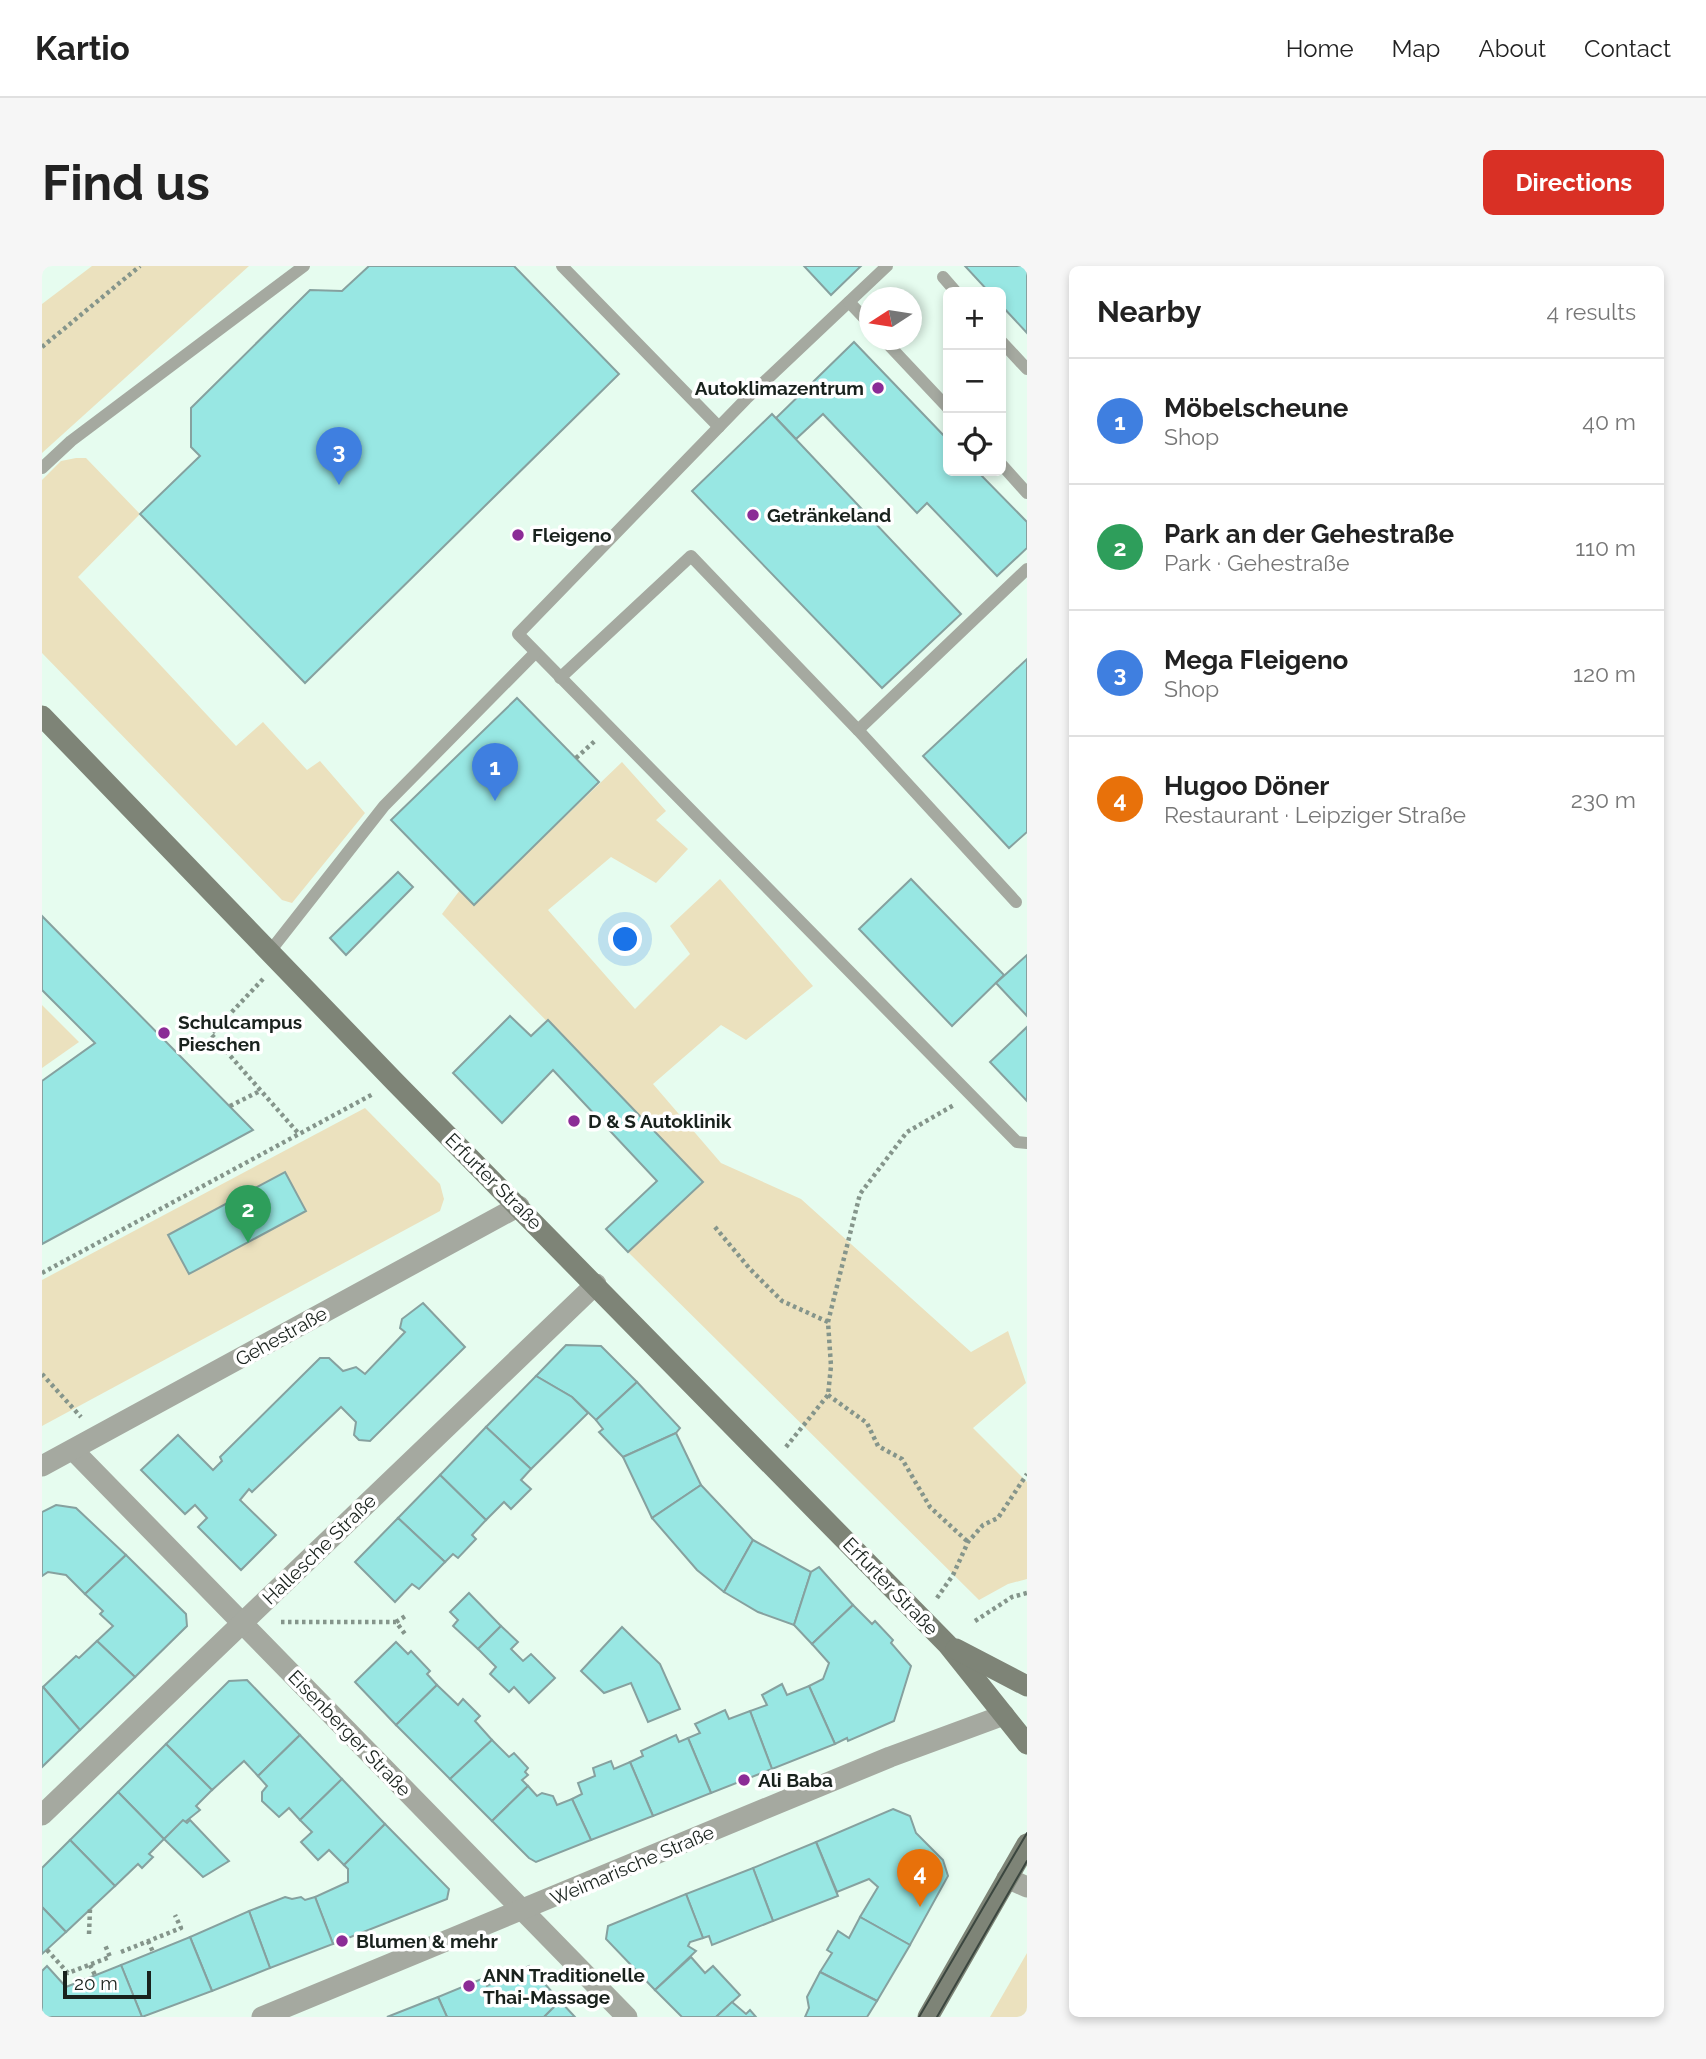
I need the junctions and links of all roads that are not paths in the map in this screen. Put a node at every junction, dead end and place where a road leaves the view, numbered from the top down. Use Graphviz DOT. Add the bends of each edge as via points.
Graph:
graph roads {
  1 [pos="304,266"];
  2 [pos="562,266"];
  3 [pos="887,266"];
  4 [pos="943,277"];
  5 [pos="952,287"];
  6 [pos="849,302"];
  7 [pos="859,312"];
  8 [pos="1006,346"];
  9 [pos="893,350"];
  10 [pos="1027,369"];
  11 [pos="943,403"];
  12 [pos="719,427"];
  13 [pos="42,468"];
  14 [pos="1006,470"];
  15 [pos="1027,493"];
  16 [pos="1027,569"];
  17 [pos="535,653"];
  18 [pos="560,678"];
  19 [pos="42,716"];
  20 [pos="858,730"];
  21 [pos="1016,902"];
  22 [pos="276,956"];
  23 [pos="1027,1143"];
  24 [pos="519,1206"];
  25 [pos="596,1284"];
  26 [pos="73,1450"];
  27 [pos="42,1466"];
  28 [pos="242,1623"];
  29 [pos="948,1645"];
  30 [pos="1027,1686"];
  31 [pos="1004,1715"];
  32 [pos="1027,1744"];
  33 [pos="42,1815"];
  34 [pos="1027,1844"];
  35 [pos="1007,1878"];
  36 [pos="1027,1887"];
  37 [pos="522,1909"];
  38 [pos="298,2010"];
  39 [pos="262,2017"];
  40 [pos="627,2017"];
  41 [pos="928,2017"];
  1 -- 13 [label="lane" via="71,441"];
  2 -- 12 [label="lane"];
  3 -- 6 [label="lane"];
  4 -- 5 [label="lane"];
  6 -- 7 [label="lane"];
  6 -- 12 [label="lane"];
  8 -- 10 [label="lane"];
  9 -- 11 [label="lane"];
  12 -- 17 [label="lane" via="518,634"];
  14 -- 15 [label="lane"];
  16 -- 20 [label="lane"];
  17 -- 18 [label="lane"];
  17 -- 22 [label="lane" via="384,806"];
  18 -- 20 [label="lane" via="691,555"];
  18 -- 23 [label="lane" via="1017,1142"];
  19 -- 22 [label="street, Erfurter Straße"];
  20 -- 21 [label="lane"];
  22 -- 24 [label="street, Erfurter Straße"];
  24 -- 25 [label="street, Erfurter Straße"];
  24 -- 26 [label="street, Gehestraße"];
  25 -- 28 [label="street, Hallesche Straße"];
  25 -- 29 [label="street, Erfurter Straße"];
  26 -- 27 [label="street, Gehestraße"];
  26 -- 28 [label="street, Eisenberger Straße"];
  28 -- 33 [label="street, Hallesche Straße"];
  28 -- 37 [label="street, Eisenberger Straße"];
  29 -- 30 [label="street, Erfurter Straße"];
  29 -- 31 [label="street, Erfurter Straße"];
  31 -- 32 [label="street, Erfurter Straße"];
  31 -- 37 [label="street, Weimarische Straße" via="890,1757"];
  34 -- 35 [label="street"];
  35 -- 36 [label="street"];
  35 -- 41 [label="street"];
  37 -- 38 [label="street, Weimarische Straße"];
  37 -- 40 [label="street, Eisenberger Straße"];
  38 -- 39 [label="street, Weimarische Straße"];
}
